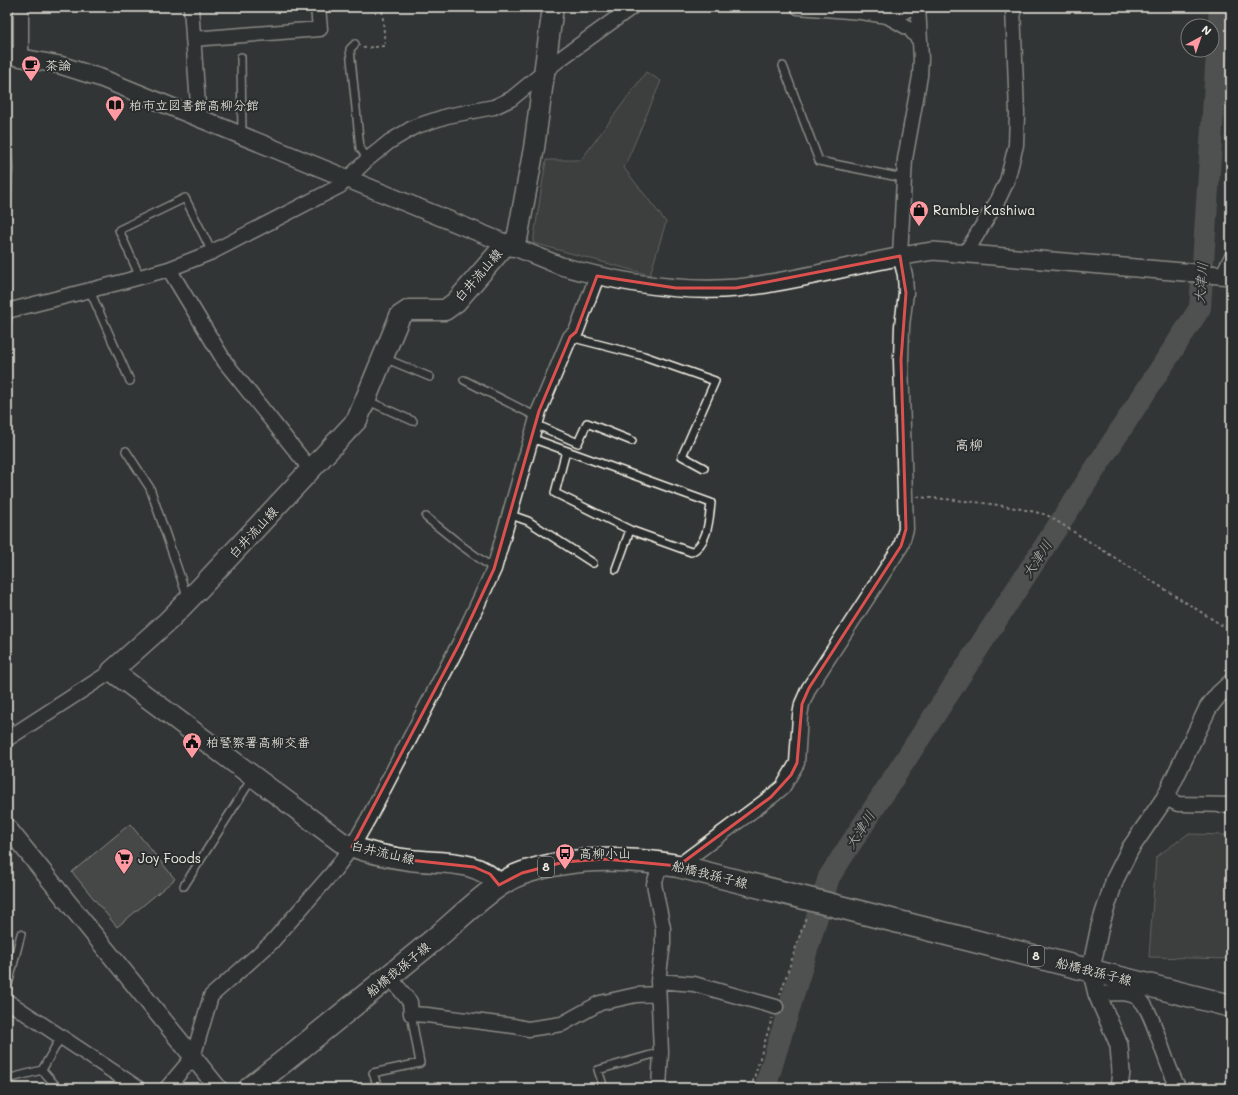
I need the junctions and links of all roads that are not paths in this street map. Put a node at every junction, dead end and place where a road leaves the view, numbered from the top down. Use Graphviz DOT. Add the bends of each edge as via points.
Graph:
graph roads {
  1 [pos="21,7"];
  2 [pos="191,7"];
  3 [pos="318,7"];
  4 [pos="553,7"];
  5 [pos="632,7"];
  6 [pos="798,7"];
  7 [pos="912,7"];
  8 [pos="918,7"];
  9 [pos="1013,7"];
  10 [pos="887,16"];
  11 [pos="193,39"];
  12 [pos="920,41"];
  13 [pos="353,46"];
  14 [pos="14,56"];
  15 [pos="241,57"];
  16 [pos="783,66"];
  17 [pos="544,72"];
  18 [pos="199,119"];
  19 [pos="242,136"];
  20 [pos="368,159"];
  21 [pos="904,178"];
  22 [pos="349,179"];
  23 [pos="509,245"];
  24 [pos="212,252"];
  25 [pos="965,254"];
  26 [pos="900,256"];
  27 [pos="1231,258"];
  28 [pos="169,269"];
  29 [pos="597,276"];
  30 [pos="1223,276"];
  31 [pos="140,277"];
  32 [pos="90,291"];
  33 [pos="8,314"];
  34 [pos="570,337"];
  35 [pos="382,357"];
  36 [pos="430,377"];
  37 [pos="464,380"];
  38 [pos="130,381"];
  39 [pos="366,400"];
  40 [pos="413,421"];
  41 [pos="536,421"];
  42 [pos="531,438"];
  43 [pos="632,441"];
  44 [pos="126,451"];
  45 [pos="566,451"];
  46 [pos="704,468"];
  47 [pos="311,470"];
  48 [pos="511,515"];
  49 [pos="426,517"];
  50 [pos="630,530"];
  51 [pos="593,563"];
  52 [pos="494,569"];
  53 [pos="616,569"];
  54 [pos="188,601"];
  55 [pos="112,671"];
  56 [pos="1231,683"];
  57 [pos="7,739"];
  58 [pos="254,777"];
  59 [pos="1165,798"];
  60 [pos="1231,804"];
  61 [pos="7,827"];
  62 [pos="352,847"];
  63 [pos="670,864"];
  64 [pos="499,884"];
  65 [pos="184,886"];
  66 [pos="21,934"];
  67 [pos="1091,969"];
  68 [pos="389,976"];
  69 [pos="658,987"];
  70 [pos="7,989"];
  71 [pos="1097,994"];
  72 [pos="7,1001"];
  73 [pos="1231,1006"];
  74 [pos="776,1007"];
  75 [pos="411,1014"];
  76 [pos="61,1037"];
  77 [pos="661,1052"];
  78 [pos="193,1057"];
  79 [pos="42,1070"];
  80 [pos="7,1079"];
  81 [pos="263,1084"];
  82 [pos="58,1088"];
  83 [pos="138,1088"];
  84 [pos="167,1088"];
  85 [pos="218,1088"];
  86 [pos="378,1088"];
  87 [pos="604,1088"];
  88 [pos="659,1088"];
  89 [pos="1119,1088"];
  90 [pos="1179,1088"];
  1 -- 14 [label="street"];
  2 -- 11 [label="street"];
  3 -- 11 [label="street" via="320,29"];
  4 -- 17 [label="main road, 白井流山線"];
  5 -- 17 [label="street"];
  6 -- 10 [label="street"];
  7 -- 10 [label="street" via="898,15"];
  8 -- 12 [label="street"];
  9 -- 25 [label="street" via="1016,145 998,200"];
  10 -- 12 [label="street" via="910,29"];
  11 -- 18 [label="street"];
  12 -- 21 [label="street" via="920,76 908,137"];
  13 -- 20 [label="lane" via="360,148"];
  14 -- 18 [label="street" via="60,65 101,78"];
  15 -- 19 [label="lane"];
  16 -- 21 [label="lane" via="820,161"];
  17 -- 20 [label="street" via="511,99 494,107 447,116 414,127"];
  17 -- 23 [label="main road, 白井流山線" via="534,148 518,234 513,246"];
  18 -- 19 [label="street"];
  19 -- 22 [label="street"];
  20 -- 22 [label="street"];
  21 -- 26 [label="street"];
  22 -- 23 [label="street"];
  22 -- 24 [label="street"];
  23 -- 29 [label="street" via="561,266"];
  23 -- 35 [label="main road, 白井流山線" via="506,244 456,302 445,310 409,310 400,316"];
  24 -- 28 [label="street"];
  24 -- 31 [label="lane" via="185,198 119,230"];
  25 -- 26 [label="street" via="933,252"];
  25 -- 30 [label="street"];
  26 -- 29 [label="street" via="778,282 736,288 676,288"];
  26 -- 63 [label="street" via="905,276 901,360 906,496 906,530 901,546 802,704 797,763 783,787"];
  27 -- 30 [label="street"];
  28 -- 31 [label="street"];
  28 -- 47 [label="street" via="225,362"];
  29 -- 34 [label="street" via="576,332"];
  31 -- 32 [label="street"];
  32 -- 33 [label="street"];
  32 -- 38 [label="lane"];
  34 -- 41 [label="street"];
  34 -- 46 [label="lane" via="644,356 715,381 682,456"];
  35 -- 36 [label="lane"];
  35 -- 39 [label="main road, 白井流山線"];
  37 -- 41 [label="lane"];
  39 -- 40 [label="lane"];
  39 -- 47 [label="main road, 白井流山線" via="357,420"];
  41 -- 42 [label="street"];
  41 -- 43 [label="lane" via="578,443 587,423"];
  42 -- 45 [label="lane"];
  42 -- 48 [label="street"];
  44 -- 54 [label="lane" via="150,488"];
  45 -- 50 [label="lane" via="555,493"];
  45 -- 50 [label="lane" via="711,503 707,532 697,549 691,552"];
  47 -- 54 [label="main road, 白井流山線"];
  48 -- 51 [label="lane" via="528,521"];
  48 -- 52 [label="street"];
  49 -- 52 [label="lane"];
  50 -- 53 [label="lane"];
  52 -- 62 [label="street" via="459,644"];
  54 -- 55 [label="main road, 白井流山線"];
  55 -- 57 [label="street"];
  55 -- 58 [label="main road, 白井流山線"];
  56 -- 59 [label="street" via="1208,708"];
  58 -- 62 [label="main road, 白井流山線" via="341,842"];
  58 -- 65 [label="lane"];
  59 -- 60 [label="street" via="1178,804"];
  59 -- 67 [label="street" via="1130,849 1115,879 1100,926"];
  61 -- 78 [label="street"];
  62 -- 64 [label="main road, 白井流山線" via="409,860 474,867 490,874"];
  62 -- 78 [label="street" via="271,943 211,996"];
  63 -- 64 [label="main road, 船橋我孫子線 / 8" via="605,859 564,862 522,873"];
  63 -- 67 [label="main road, 船橋我孫子線 / 8" via="803,907 840,907"];
  63 -- 69 [label="street" via="654,884 663,928"];
  64 -- 68 [label="main road, 船橋我孫子線 / 8"];
  66 -- 70 [label="lane"];
  67 -- 71 [label="street"];
  67 -- 73 [label="main road, 船橋我孫子線 / 8"];
  68 -- 75 [label="street" via="410,1002"];
  68 -- 81 [label="main road, 船橋我孫子線 / 8"];
  69 -- 74 [label="street" via="694,984"];
  69 -- 75 [label="street" via="600,1003 562,1024 528,1029"];
  69 -- 77 [label="street"];
  71 -- 89 [label="street" via="1119,1045"];
  71 -- 90 [label="street" via="1125,993 1139,998 1145,1006 1165,1061"];
  72 -- 76 [label="street"];
  75 -- 86 [label="lane" via="420,1063 373,1073"];
  76 -- 79 [label="lane"];
  76 -- 83 [label="street"];
  77 -- 87 [label="lane" via="598,1070"];
  77 -- 88 [label="street"];
  78 -- 84 [label="street"];
  78 -- 85 [label="street"];
  79 -- 80 [label="lane"];
  79 -- 82 [label="lane"];
}
